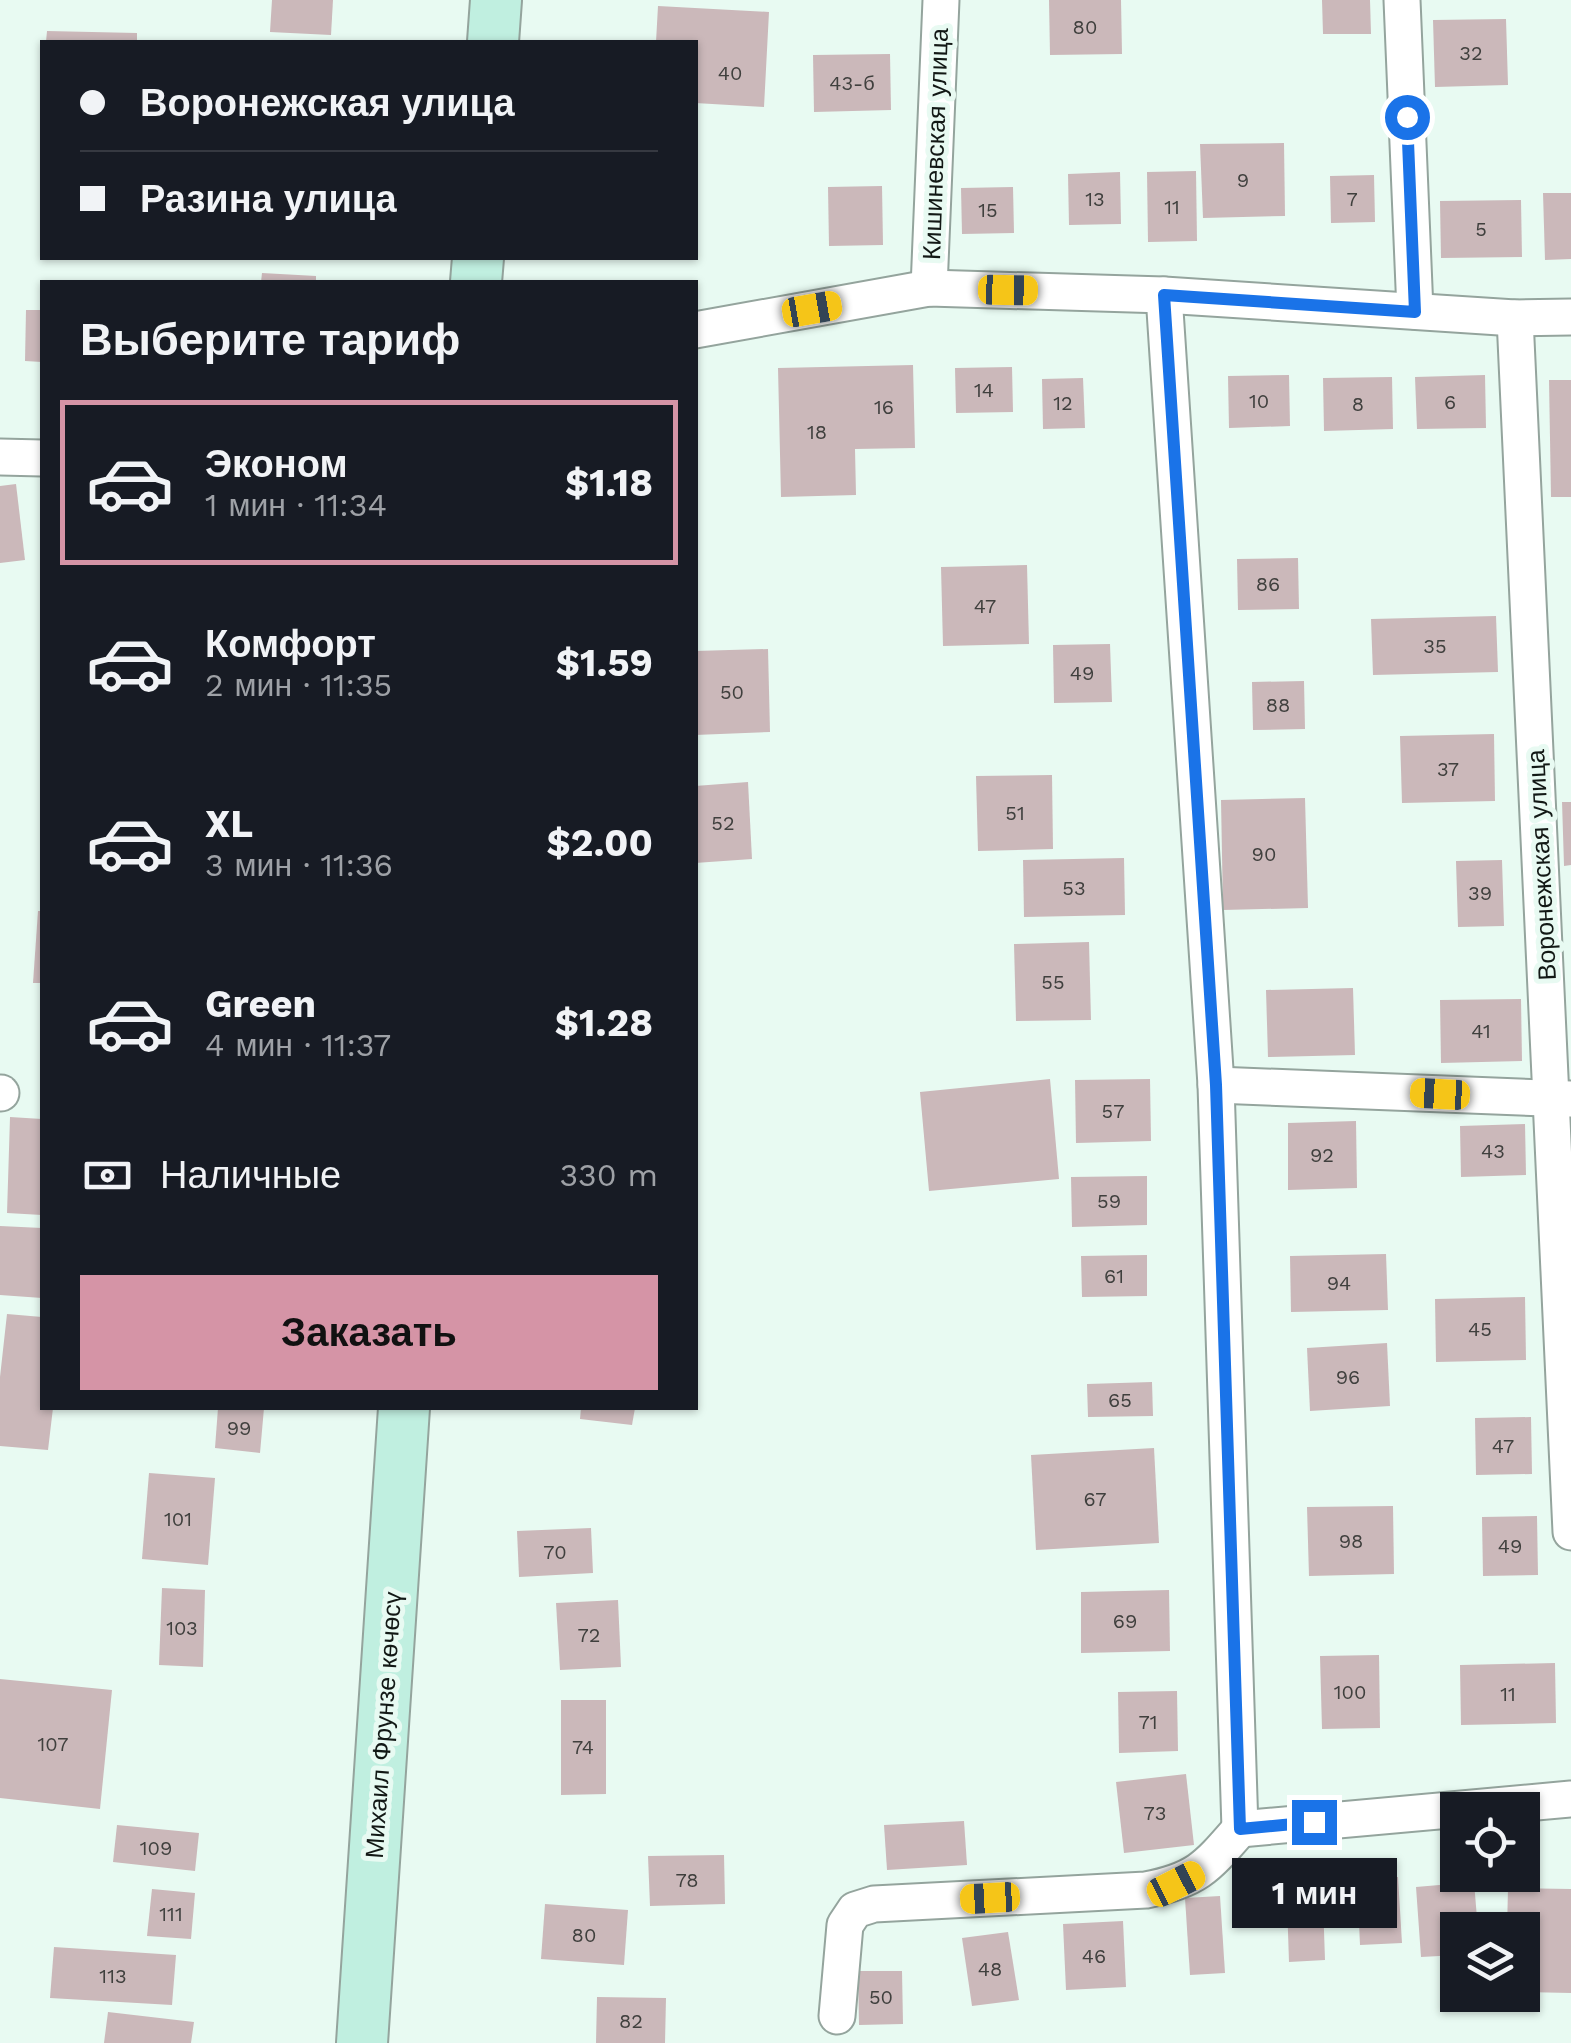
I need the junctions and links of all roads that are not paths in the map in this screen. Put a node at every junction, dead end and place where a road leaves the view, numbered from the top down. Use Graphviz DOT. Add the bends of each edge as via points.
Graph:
graph roads {
  1 [pos="496,0"];
  2 [pos="941,0"];
  3 [pos="1402,0"];
  4 [pos="493,40"];
  5 [pos="930,288"];
  6 [pos="1164,295"];
  7 [pos="1415,312"];
  8 [pos="1571,317"];
  9 [pos="1515,318"];
  10 [pos="698,329"];
  11 [pos="0,457"];
  12 [pos="40,458"];
  13 [pos="1216,1085"];
  14 [pos="1561,1099"];
  15 [pos="404,1410"];
  16 [pos="1571,1532"];
  17 [pos="1571,1799"];
  18 [pos="1240,1829"];
  19 [pos="837,2016"];
  20 [pos="362,2043"];
  1 -- 4 [label="main road"];
  2 -- 5 [label="street, Кишиневская улица"];
  3 -- 7 [label="street"];
  5 -- 6 [label="street"];
  5 -- 10 [label="street"];
  6 -- 7 [label="street"];
  6 -- 13 [label="street"];
  7 -- 9 [label="street"];
  8 -- 9 [label="street"];
  9 -- 14 [label="street, Воронежская улица"];
  11 -- 12 [label="street"];
  13 -- 14 [label="street"];
  13 -- 18 [label="street"];
  14 -- 16 [label="street, Воронежская улица"];
  15 -- 20 [label="main road, Михаил Фрунзе көчөсү"];
  17 -- 18 [label="street"];
  18 -- 19 [label="street" via="1206,1868 1176,1884 855,1910 845,1925"];
}
